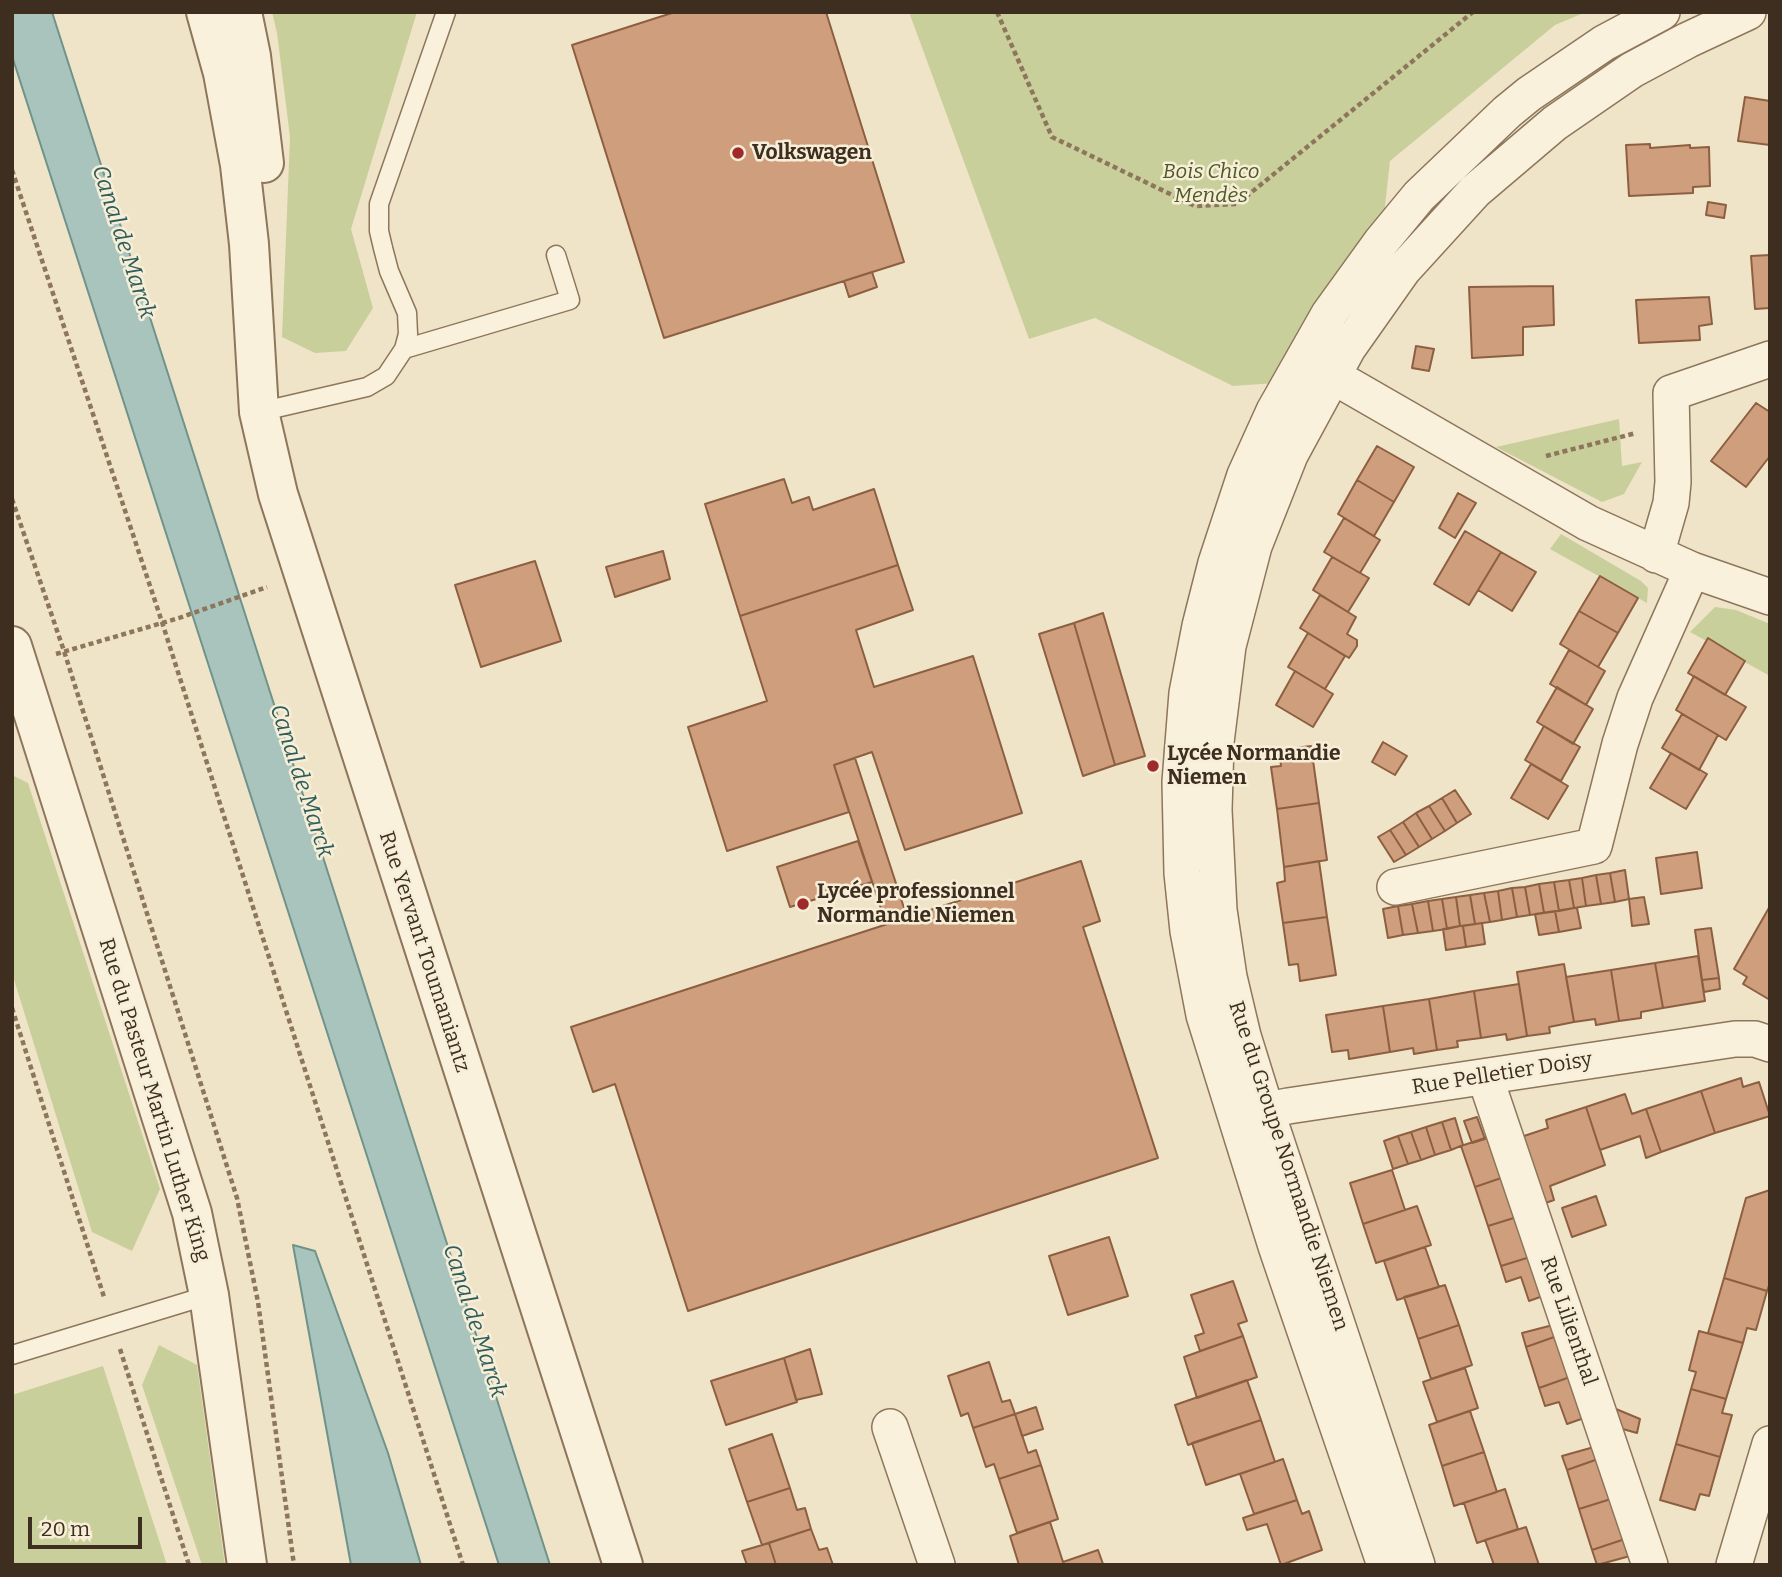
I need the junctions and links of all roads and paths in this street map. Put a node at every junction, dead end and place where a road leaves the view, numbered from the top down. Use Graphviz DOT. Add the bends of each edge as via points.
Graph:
graph roads {
  1 [pos="206,12"];
  2 [pos="242,12"];
  3 [pos="446,12"];
  4 [pos="997,12"];
  5 [pos="1473,12"];
  6 [pos="1662,12"];
  7 [pos="1748,12"];
  8 [pos="12,170"];
  9 [pos="556,255"];
  10 [pos="254,332"];
  11 [pos="404,349"];
  12 [pos="1770,359"];
  13 [pos="1317,367"];
  14 [pos="259,412"];
  15 [pos="1671,425"];
  16 [pos="1495,469"];
  17 [pos="1657,555"];
  18 [pos="1692,570"];
  19 [pos="256,591"];
  20 [pos="1770,597"];
  21 [pos="162,622"];
  22 [pos="16,657"];
  23 [pos="1395,887"];
  24 [pos="12,1008"];
  25 [pos="1770,1044"];
  26 [pos="1485,1077"];
  27 [pos="1250,1113"];
  28 [pos="209,1295"];
  29 [pos="113,1325"];
  30 [pos="12,1356"];
  31 [pos="890,1427"];
  32 [pos="1770,1444"];
  33 [pos="189,1565"];
  34 [pos="247,1565"];
  35 [pos="463,1565"];
  36 [pos="623,1565"];
  37 [pos="937,1565"];
  38 [pos="1385,1565"];
  39 [pos="1417,1565"];
  40 [pos="1650,1565"];
  41 [pos="1734,1565"];
  1 -- 10 [label="street, Rue Yervant Toumaniantz" via="240,165"];
  2 -- 10 [label="street, Rue Yervant Toumaniantz" via="258,101 265,185"];
  3 -- 11 [label="lane" via="379,204 383,248 407,313"];
  4 -- 5 [label="path" via="1052,137 1195,206 1237,205"];
  6 -- 13 [label="street, Rue du Groupe Normandie Niemen" via="1604,43 1537,88 1419,196 1329,314"];
  7 -- 13 [label="street, Rue du Groupe Normandie Niemen" via="1632,71 1514,156 1475,191 1410,261 1366,320"];
  8 -- 21 [label="path"];
  9 -- 11 [label="lane" via="570,300"];
  10 -- 14 [label="street, Rue Yervant Toumaniantz"];
  11 -- 14 [label="lane" via="386,376 367,387"];
  12 -- 15 [label="street" via="1671,393"];
  13 -- 16 [label="street"];
  13 -- 27 [label="street, Rue du Groupe Normandie Niemen" via="1259,440 1226,528 1200,626 1183,722 1180,823 1188,931 1204,1015"];
  14 -- 36 [label="street, Rue Yervant Toumaniantz" via="291,542"];
  15 -- 16 [label="path"];
  15 -- 17 [label="street" via="1671,503"];
  16 -- 17 [label="street" via="1588,523"];
  17 -- 18 [label="street"];
  18 -- 20 [label="street"];
  18 -- 23 [label="street" via="1635,698 1594,846"];
  19 -- 21 [label="path"];
  21 -- 22 [label="path" via="64,651"];
  21 -- 35 [label="path"];
  22 -- 28 [label="street, Rue du Pasteur Martin Luther King" via="176,1158"];
  24 -- 29 [label="path"];
  25 -- 26 [label="street, Rue Pelletier Doisy" via="1735,1039"];
  26 -- 27 [label="street, Rue Pelletier Doisy"];
  26 -- 40 [label="street, Rue Lilienthal"];
  27 -- 38 [label="street, Rue du Groupe Normandie Niemen" via="1276,1246"];
  27 -- 39 [label="street, Rue du Groupe Normandie Niemen"];
  28 -- 29 [label="lane"];
  28 -- 34 [label="street, Rue du Pasteur Martin Luther King"];
  29 -- 30 [label="lane"];
  29 -- 33 [label="path"];
  31 -- 37 [label="street"];
  32 -- 41 [label="street"];
}
